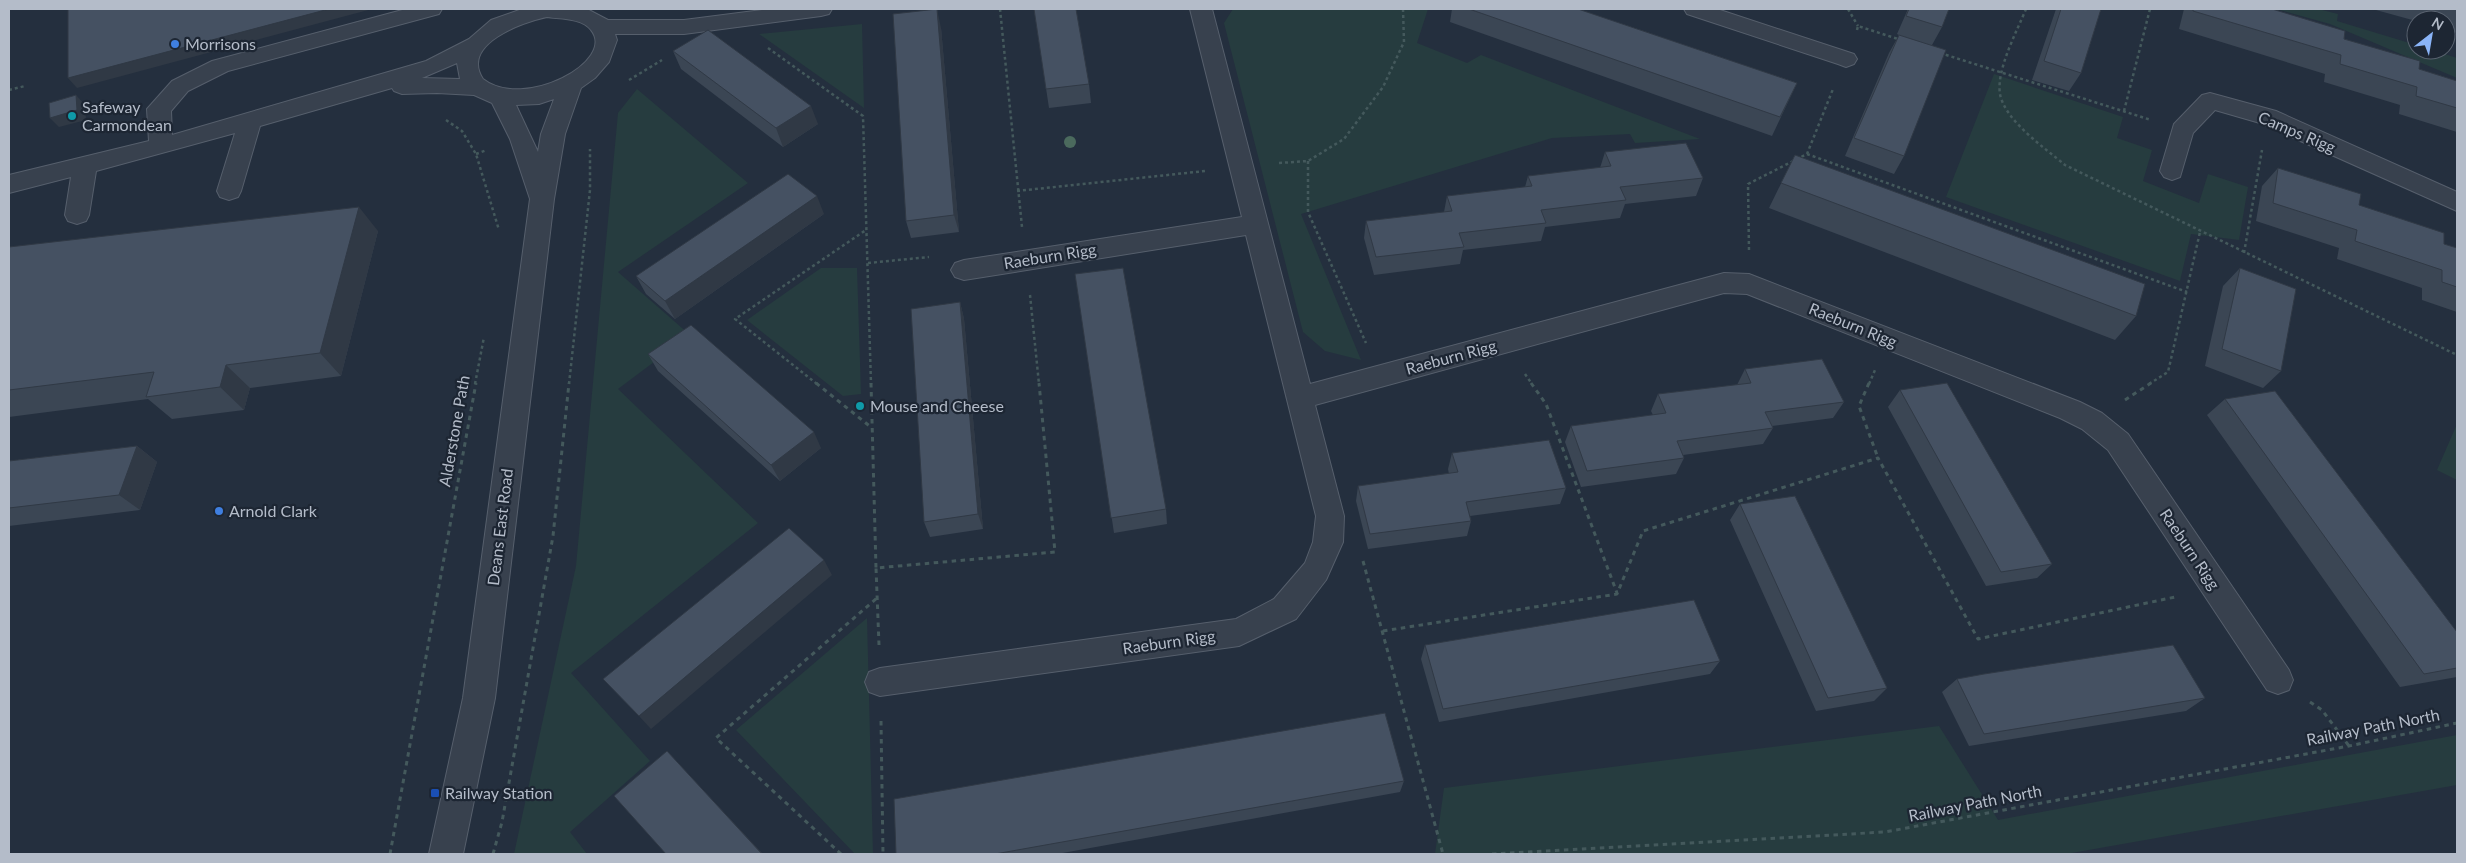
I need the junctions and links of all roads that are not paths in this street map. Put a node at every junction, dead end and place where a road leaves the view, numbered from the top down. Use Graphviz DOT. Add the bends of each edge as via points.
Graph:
graph roads {
  1 [pos="431,9"];
  2 [pos="821,9"];
  3 [pos="1201,9"];
  4 [pos="1696,9"];
  5 [pos="581,11"];
  6 [pos="512,15"];
  7 [pos="601,27"];
  8 [pos="684,27"];
  9 [pos="476,44"];
  10 [pos="602,58"];
  11 [pos="1846,59"];
  12 [pos="570,87"];
  13 [pos="365,88"];
  14 [pos="478,88"];
  15 [pos="501,98"];
  16 [pos="250,121"];
  17 [pos="161,146"];
  18 [pos="85,165"];
  19 [pos="2172,171"];
  20 [pos="9,184"];
  21 [pos="229,191"];
  22 [pos="542,198"];
  23 [pos="2457,202"];
  24 [pos="77,214"];
  25 [pos="1255,224"];
  26 [pos="964,270"];
  27 [pos="1299,398"];
  28 [pos="2278,680"];
  29 [pos="880,682"];
  30 [pos="446,854"];
  1 -- 17 [label="street" via="220,66 180,86 158,109"];
  2 -- 8 [label="street"];
  3 -- 25 [label="street, Raeburn Rigg"];
  4 -- 11 [label="street"];
  5 -- 6 [label="street" via="547,10"];
  5 -- 7 [label="street"];
  6 -- 9 [label="street"];
  7 -- 8 [label="street"];
  7 -- 10 [label="street" via="606,36"];
  8 -- 10 [label="street"];
  9 -- 13 [label="street" via="434,66"];
  9 -- 14 [label="street" via="470,54 468,72"];
  10 -- 12 [label="street" via="590,74"];
  12 -- 15 [label="street" via="547,96"];
  12 -- 22 [label="street, Deans East Road" via="554,134"];
  13 -- 14 [label="street" via="437,85"];
  13 -- 16 [label="street"];
  14 -- 15 [label="street"];
  15 -- 22 [label="street, Deans East Road" via="522,139"];
  16 -- 17 [label="street"];
  16 -- 21 [label="street"];
  17 -- 18 [label="street"];
  18 -- 20 [label="street"];
  18 -- 24 [label="street"];
  19 -- 23 [label="street, Camps Rigg" via="2182,130 2210,101 2268,117"];
  22 -- 30 [label="street, Deans East Road" via="479,698"];
  25 -- 26 [label="street, Raeburn Rigg"];
  25 -- 27 [label="street, Raeburn Rigg"];
  27 -- 28 [label="street, Raeburn Rigg" via="1724,283 1749,284 2092,421 2118,442"];
  27 -- 29 [label="street, Raeburn Rigg" via="1330,516 1328,542 1316,571 1285,609 1239,632"];
}
